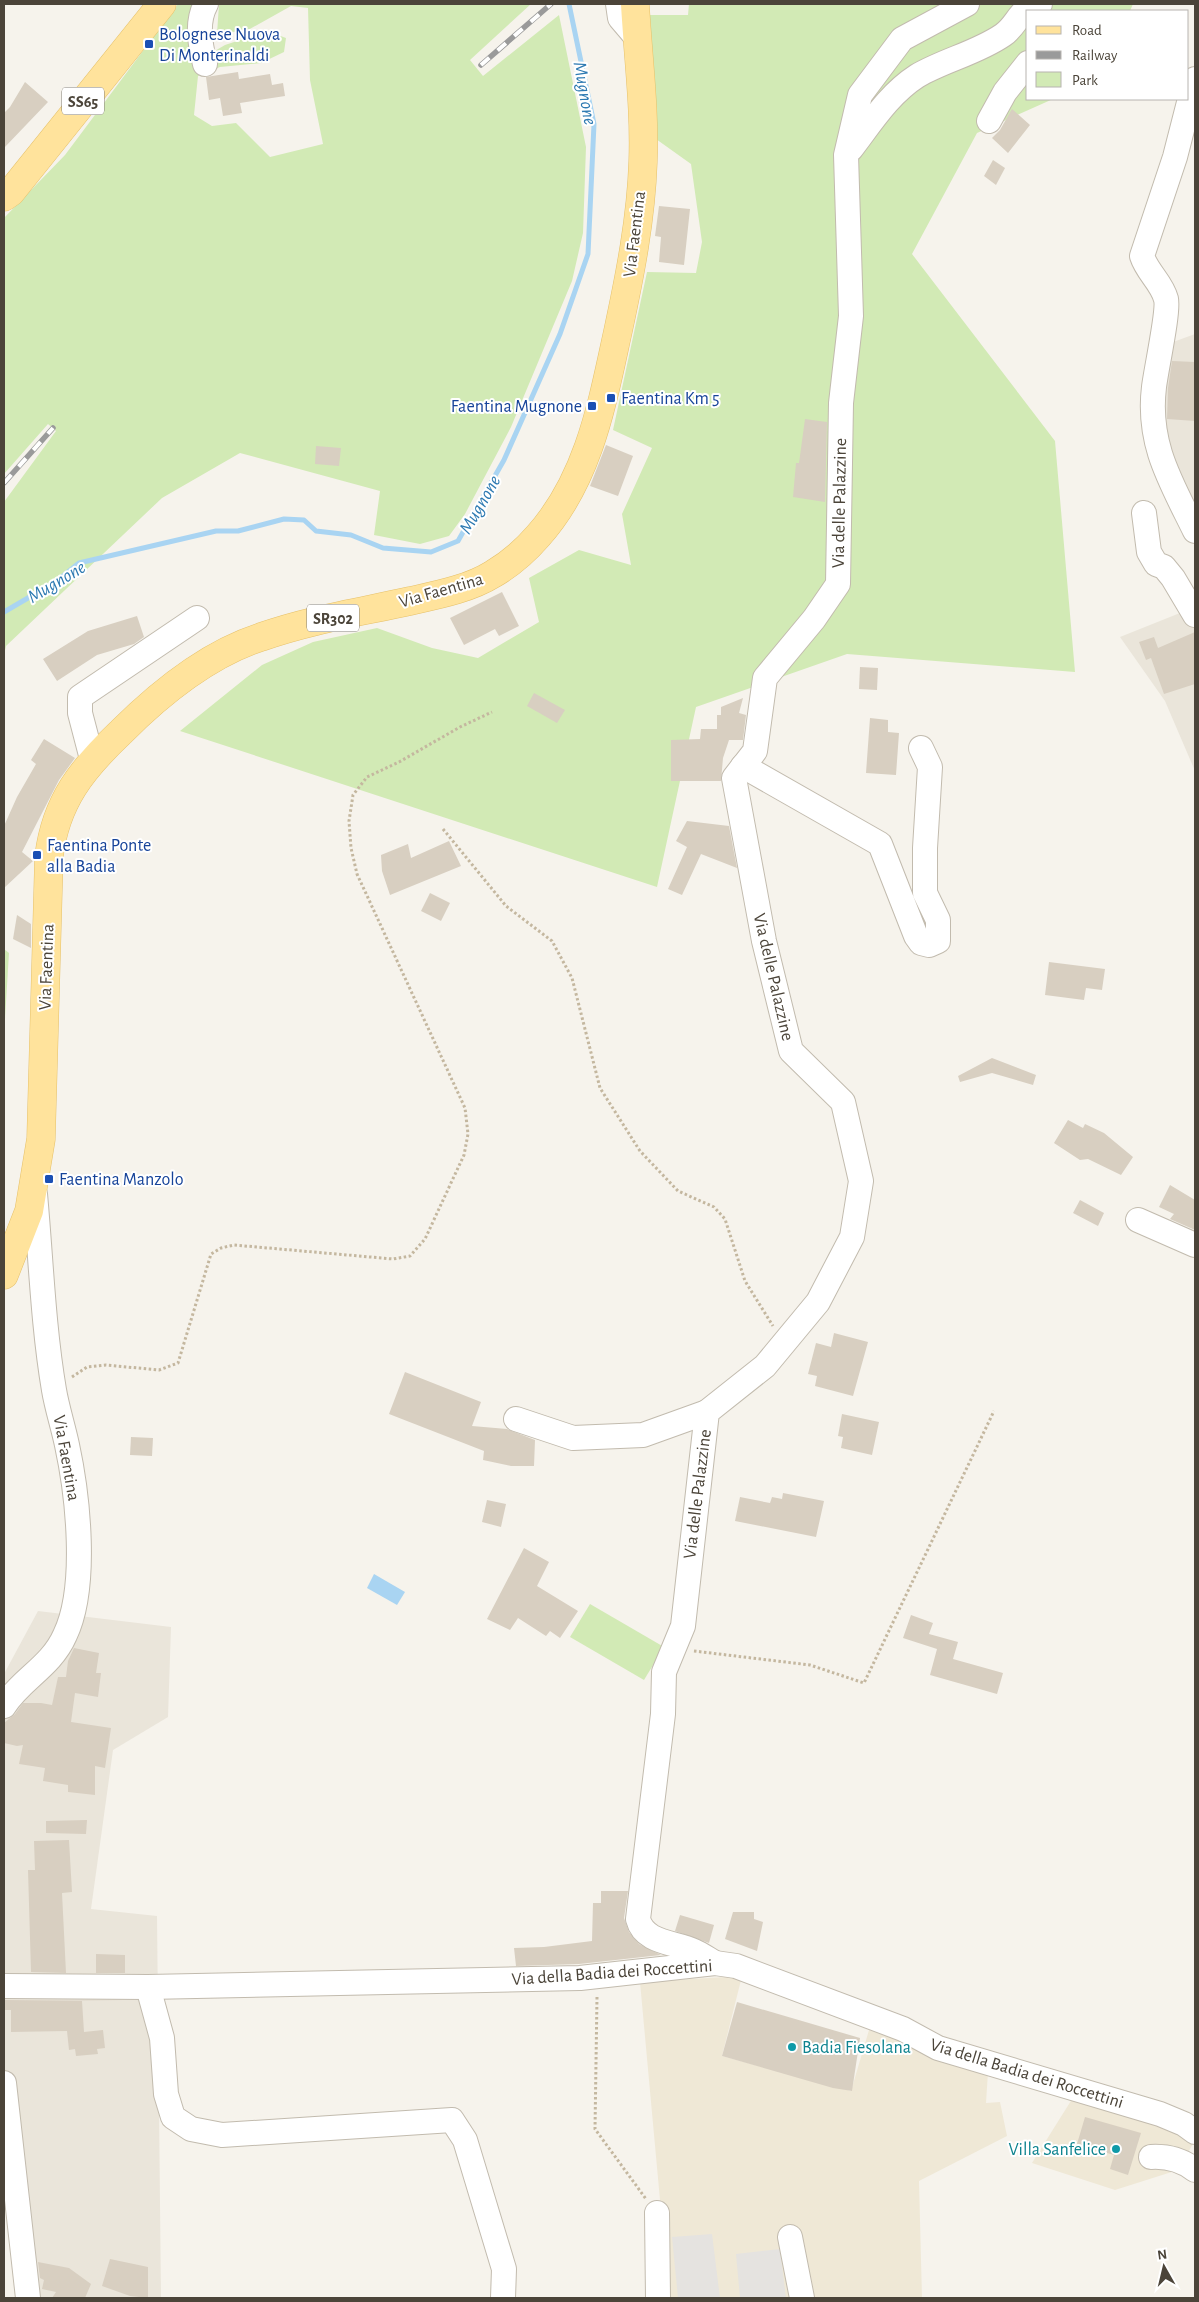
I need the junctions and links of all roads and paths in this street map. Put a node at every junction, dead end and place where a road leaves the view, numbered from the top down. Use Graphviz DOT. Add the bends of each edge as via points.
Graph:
graph roads {
  1 [pos="162,4"];
  2 [pos="206,4"];
  3 [pos="618,4"];
  4 [pos="635,4"];
  5 [pos="967,4"];
  6 [pos="1040,4"];
  7 [pos="637,38"];
  8 [pos="205,64"];
  9 [pos="1026,65"];
  10 [pos="1195,80"];
  11 [pos="989,121"];
  12 [pos="846,154"];
  13 [pos="4,197"];
  14 [pos="1144,513"];
  15 [pos="1195,531"];
  16 [pos="1195,615"];
  17 [pos="197,618"];
  18 [pos="492,712"];
  19 [pos="921,748"];
  20 [pos="92,759"];
  21 [pos="743,766"];
  22 [pos="444,829"];
  23 [pos="35,1186"];
  24 [pos="1138,1220"];
  25 [pos="1195,1245"];
  26 [pos="4,1275"];
  27 [pos="784,1343"];
  28 [pos="54,1391"];
  29 [pos="994,1411"];
  30 [pos="707,1412"];
  31 [pos="516,1419"];
  32 [pos="673,1649"];
  33 [pos="4,1706"];
  34 [pos="715,1963"];
  35 [pos="4,1986"];
  36 [pos="148,1986"];
  37 [pos="587,1996"];
  38 [pos="4,2083"];
  39 [pos="1195,2132"];
  40 [pos="1151,2157"];
  41 [pos="1195,2170"];
  42 [pos="656,2213"];
  43 [pos="790,2237"];
  44 [pos="28,2298"];
  45 [pos="503,2298"];
  46 [pos="658,2298"];
  47 [pos="802,2298"];
  1 -- 13 [label="main road, SS65"];
  2 -- 8 [label="street" via="202,12 200,44"];
  3 -- 7 [label="street" via="620,18"];
  4 -- 7 [label="main road, Via Faentina / SR302"];
  5 -- 12 [label="street, Via delle Palazzine" via="902,39 860,95"];
  6 -- 12 [label="street" via="1030,5 1005,34 918,76 895,92"];
  7 -- 20 [label="main road, Via Faentina / SR302" via="643,164 630,276 589,449 575,483 559,509 515,559 491,576 457,589 260,637 226,652 191,673 137,716"];
  9 -- 11 [label="street" via="1004,92"];
  10 -- 15 [label="street" via="1175,157 1142,256 1166,300 1152,422 1160,460"];
  12 -- 21 [label="street, Via delle Palazzine" via="851,316 841,403 838,584 814,619 765,678 754,751"];
  14 -- 16 [label="street" via="1149,552 1156,564 1164,567 1173,578"];
  17 -- 20 [label="street" via="80,697 80,713"];
  18 -- 28 [label="path" via="367,777 353,795 349,821 351,848 358,874 465,1108 468,1134 464,1155 425,1239 410,1256 393,1259 234,1245 221,1248 211,1254 178,1363 159,1370 106,1365 86,1367"];
  19 -- 21 [label="street" via="930,768 925,893 938,920 939,932 938,941 929,945 921,943 916,936 880,844"];
  20 -- 23 [label="main road, Via Faentina / SR302" via="75,781 59,812 50,848 40,1139"];
  21 -- 27 [label="street, Via delle Palazzine" via="734,778 739,813 764,941 791,1050 843,1102 861,1181 852,1238 818,1302"];
  22 -- 27 [label="path" via="506,906 552,941 572,978 600,1088 640,1151 678,1192 714,1207 725,1219 745,1281"];
  23 -- 26 [label="main road, Via Faentina / SR302" via="29,1211"];
  23 -- 28 [label="street, Via Faentina"];
  24 -- 25 [label="street"];
  27 -- 30 [label="street, Via delle Palazzine" via="765,1366"];
  28 -- 33 [label="street, Via Faentina" via="74,1483 78,1521 75,1602 66,1634 57,1651"];
  29 -- 32 [label="path" via="864,1683 810,1665"];
  30 -- 31 [label="street" via="643,1435 573,1438"];
  30 -- 32 [label="street, Via delle Palazzine" via="683,1626"];
  32 -- 34 [label="street, Via delle Palazzine" via="664,1672 663,1714 638,1919 640,1928 649,1936 695,1951"];
  34 -- 36 [label="street, Via della Badia dei Roccettini" via="580,1978"];
  34 -- 39 [label="street, Via della Badia dei Roccettini" via="741,1968 903,2029 938,2048 1160,2114"];
  35 -- 36 [label="street, Via della Badia dei Roccettini"];
  36 -- 45 [label="street" via="162,2038 166,2094 173,2117 191,2129 222,2136 452,2120 465,2140 504,2269"];
  37 -- 42 [label="path" via="597,1997 595,2128"];
  38 -- 44 [label="street"];
  40 -- 41 [label="street" via="1161,2156 1183,2162"];
  42 -- 46 [label="street"];
  43 -- 47 [label="street"];
}
